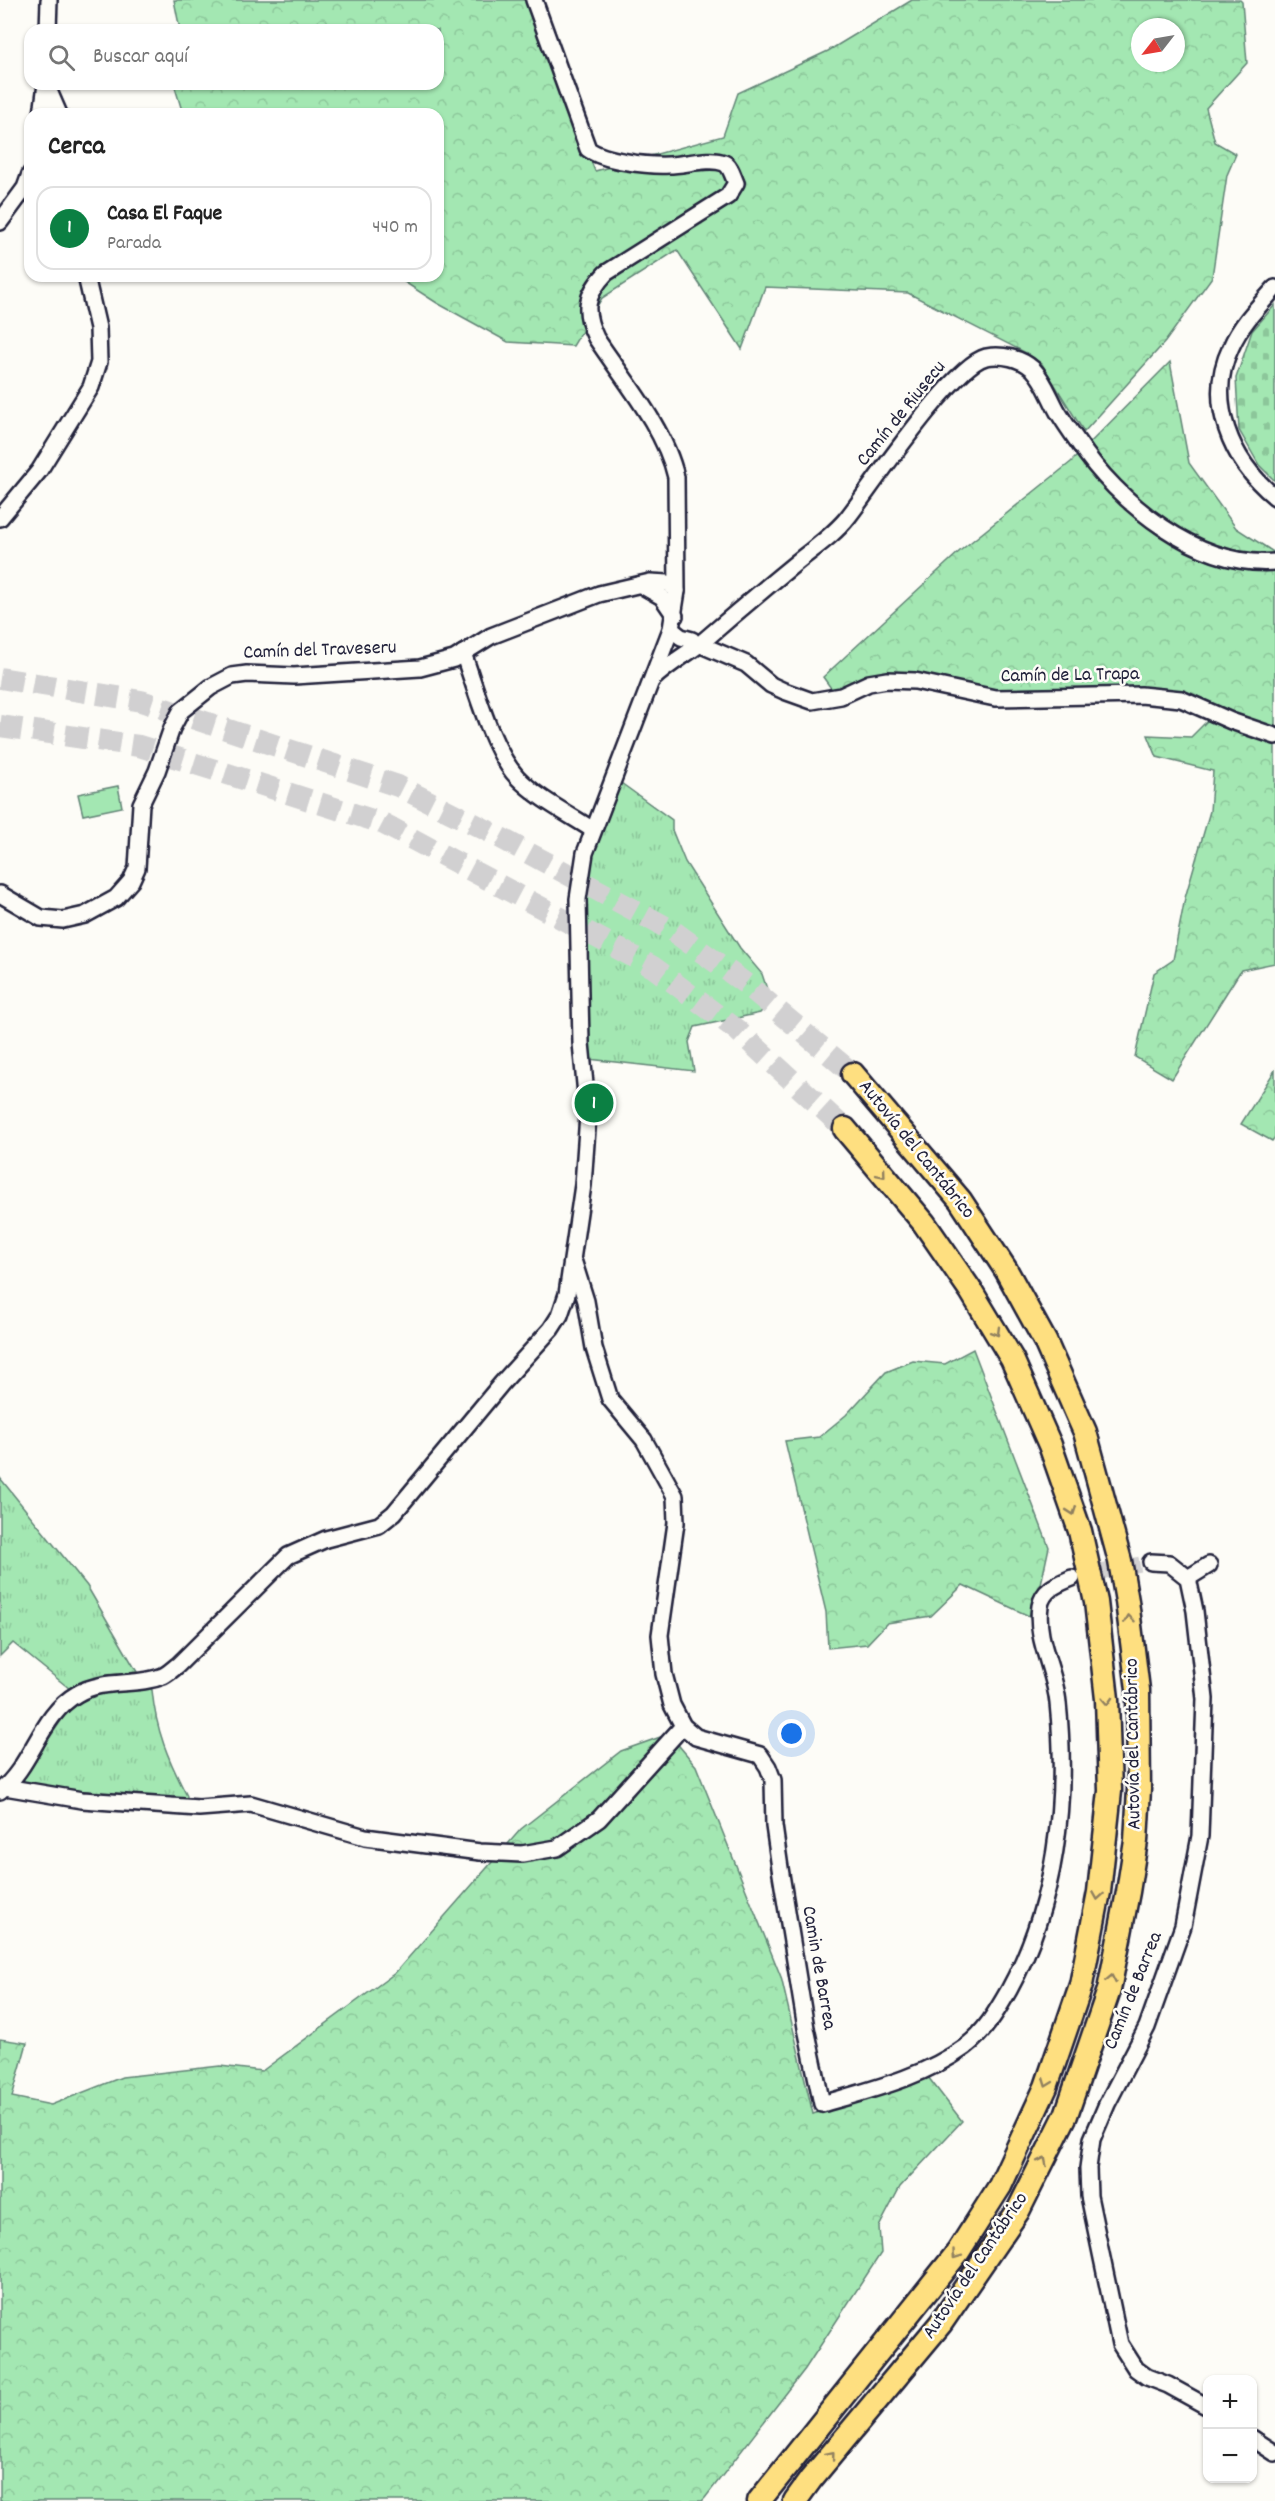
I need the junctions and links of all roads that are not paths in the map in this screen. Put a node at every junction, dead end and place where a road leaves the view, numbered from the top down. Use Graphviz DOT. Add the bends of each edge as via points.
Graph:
graph roads {
  1 [pos="49,0"];
  2 [pos="534,0"];
  3 [pos="48,24"];
  4 [pos="45,90"];
  5 [pos="49,90"];
  6 [pos="43,108"];
  7 [pos="56,108"];
  8 [pos="24,189"];
  9 [pos="0,222"];
  10 [pos="87,282"];
  11 [pos="1275,288"];
  12 [pos="1275,497"];
  13 [pos="0,518"];
  14 [pos="1275,562"];
  15 [pos="647,588"];
  16 [pos="678,591"];
  17 [pos="673,622"];
  18 [pos="696,643"];
  19 [pos="663,651"];
  20 [pos="463,653"];
  21 [pos="651,681"];
  22 [pos="1275,736"];
  23 [pos="593,830"];
  24 [pos="0,894"];
  25 [pos="853,1074"];
  26 [pos="845,1129"];
  27 [pos="573,1259"];
  28 [pos="1151,1562"];
  29 [pos="1209,1564"];
  30 [pos="1072,1578"];
  31 [pos="1188,1578"];
  32 [pos="683,1726"];
  33 [pos="2,1789"];
  34 [pos="1203,2404"];
  35 [pos="1257,2441"];
  36 [pos="1275,2453"];
  37 [pos="759,2501"];
  38 [pos="795,2501"];
  1 -- 3 [label="street"];
  2 -- 16 [label="street" via="588,149 641,164 723,163 736,183 718,203 606,273 593,286 588,300 589,320 596,338 673,462"];
  4 -- 6 [label="street"];
  5 -- 7 [label="street"];
  8 -- 9 [label="street"];
  10 -- 13 [label="street" via="98,328 99,362 91,387 39,471"];
  11 -- 12 [label="street" via="1242,326 1231,347 1221,373 1220,395 1223,416 1240,457"];
  14 -- 18 [label="street, Camín de Riusecu" via="1206,551 1160,526 1104,475 1079,445 1033,369 1017,358 986,357 965,370 932,407 846,520"];
  15 -- 16 [label="street, Camín del Traveseru" via="650,582 668,583"];
  15 -- 17 [label="street" via="662,597"];
  15 -- 20 [label="street, Camín del Traveseru" via="599,594 562,607 491,636"];
  16 -- 17 [label="street"];
  17 -- 18 [label="street" via="681,637"];
  17 -- 19 [label="street"];
  18 -- 19 [label="street" via="669,656"];
  18 -- 21 [label="street, Camín de Riusecu"];
  18 -- 22 [label="street, Camín de La Trapa" via="746,664 771,685 813,701 887,680 915,681 995,698 1141,695 1181,699"];
  19 -- 21 [label="street"];
  20 -- 23 [label="street" via="498,745 516,776"];
  20 -- 24 [label="street, Camín del Traveseru" via="438,665 420,668 232,676 196,697 172,728 141,804 137,868 116,898 85,915 63,920 41,918"];
  21 -- 23 [label="street"];
  23 -- 27 [label="street" via="578,899 580,1043 588,1116 584,1185"];
  38 -- 25 [label="highway, Autovía del Cantábrico, one-way" via="941,2323 1018,2211 1066,2115 1109,1990 1131,1871 1139,1789 1138,1690 1127,1601 1085,1432 1045,1341 1006,1270 960,1200"];
  26 -- 37 [label="highway, Autovía del Cantábrico, one-way" via="924,1223 971,1291 1012,1359 1050,1445 1080,1531 1096,1602 1107,1699 1110,1791 1099,1892 1081,1985 1046,2087 1000,2187 958,2253"];
  27 -- 32 [label="street" via="610,1399 644,1440 675,1496 676,1523 660,1635 663,1674"];
  27 -- 33 [label="street" via="561,1315 394,1513 379,1526 326,1539 288,1556 165,1675 91,1687 76,1694 50,1720 29,1757"];
  28 -- 31 [label="street" via="1169,1563"];
  29 -- 31 [label="street"];
  30 -- 32 [label="street, Camin de Barrea" via="1049,1588 1040,1605 1040,1636 1058,1701 1062,1774 1054,1854 1042,1913 1020,1970 991,2021 966,2046 937,2064 880,2087 822,2104 780,1868 768,1767 760,1755 696,1737"];
  31 -- 34 [label="street, Camín de Barrea" via="1205,1700 1200,1836 1183,1926 1147,2026 1092,2139 1088,2168 1089,2196 1120,2344 1136,2369 1147,2377"];
  32 -- 33 [label="street" via="599,1818 557,1848 522,1854 365,1837 251,1804 199,1808 82,1800"];
  35 -- 36 [label="street"];
}
